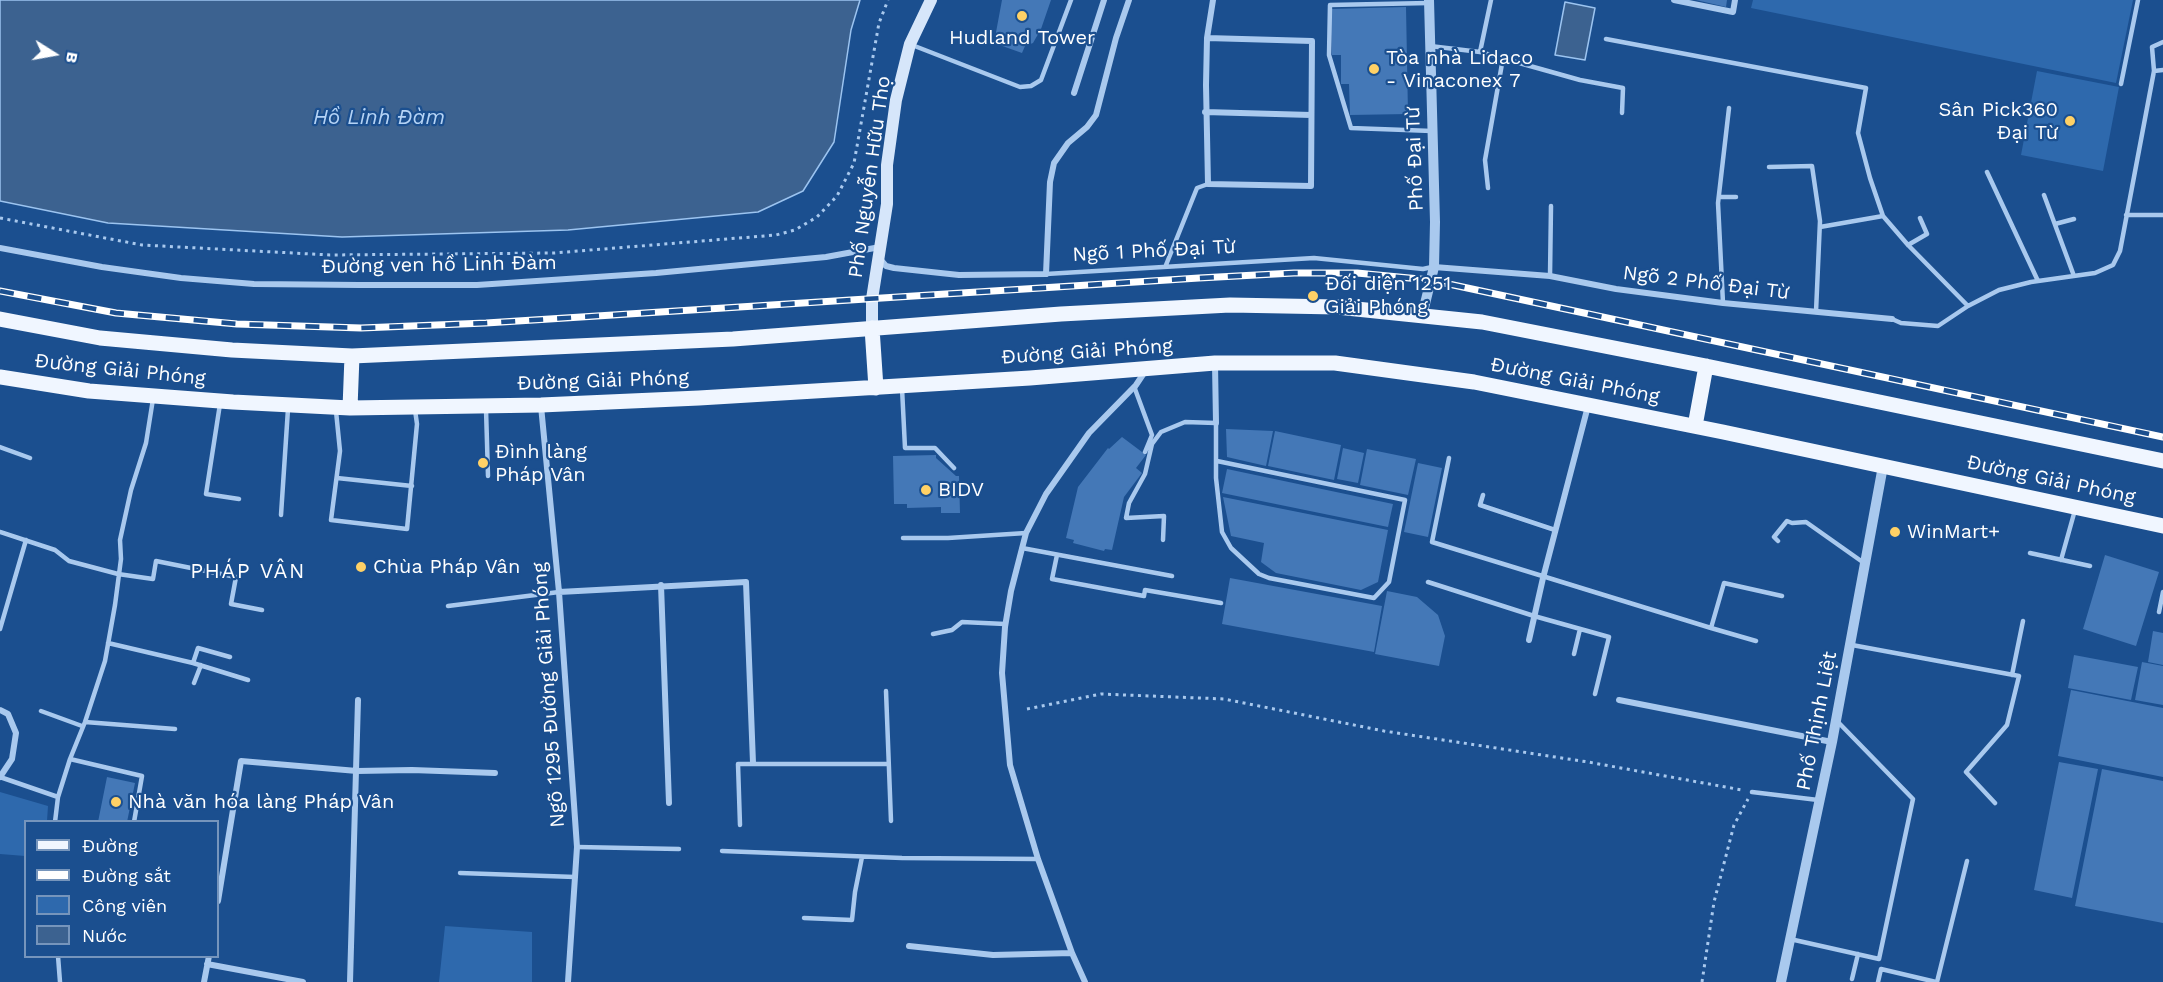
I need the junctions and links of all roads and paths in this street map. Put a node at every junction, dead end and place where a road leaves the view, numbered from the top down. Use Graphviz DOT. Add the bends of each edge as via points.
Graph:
graph roads {
  1 [pos="888,0"];
  2 [pos="931,0"];
  3 [pos="1071,0"];
  4 [pos="1104,0"];
  5 [pos="1129,0"];
  6 [pos="1213,0"];
  7 [pos="1491,0"];
  8 [pos="1674,0"];
  9 [pos="1735,0"];
  10 [pos="2138,0"];
  11 [pos="1429,1"];
  12 [pos="1207,38"];
  13 [pos="1606,39"];
  14 [pos="2163,42"];
  15 [pos="910,44"];
  16 [pos="1430,46"];
  17 [pos="1480,52"];
  18 [pos="1503,58"];
  19 [pos="2163,70"];
  20 [pos="2154,71"];
  21 [pos="2121,84"];
  22 [pos="1074,93"];
  23 [pos="1729,108"];
  24 [pos="1205,112"];
  25 [pos="1622,113"];
  26 [pos="1311,115"];
  27 [pos="1432,131"];
  28 [pos="1768,167"];
  29 [pos="1987,171"];
  30 [pos="1208,184"];
  31 [pos="1488,188"];
  32 [pos="2044,195"];
  33 [pos="1736,196"];
  34 [pos="1719,197"];
  35 [pos="1551,206"];
  36 [pos="2127,215"];
  37 [pos="2163,215"];
  38 [pos="1883,216"];
  39 [pos="0,218"];
  40 [pos="1920,218"];
  41 [pos="2074,219"];
  42 [pos="2055,224"];
  43 [pos="1820,226"];
  44 [pos="1908,245"];
  45 [pos="0,248"];
  46 [pos="880,252"];
  47 [pos="1166,265"];
  48 [pos="1434,267"];
  49 [pos="1046,274"];
  50 [pos="1550,276"];
  51 [pos="2074,276"];
  52 [pos="2038,281"];
  53 [pos="1723,303"];
  54 [pos="1968,306"];
  55 [pos="1816,312"];
  56 [pos="1422,316"];
  57 [pos="0,319"];
  58 [pos="1892,319"];
  59 [pos="872,328"];
  60 [pos="352,356"];
  61 [pos="1215,363"];
  62 [pos="1707,366"];
  63 [pos="1147,369"];
  64 [pos="0,377"];
  65 [pos="1136,385"];
  66 [pos="902,386"];
  67 [pos="876,388"];
  68 [pos="154,396"];
  69 [pos="220,401"];
  70 [pos="541,405"];
  71 [pos="1588,405"];
  72 [pos="288,406"];
  73 [pos="486,406"];
  74 [pos="415,407"];
  75 [pos="343,408"];
  76 [pos="1216,423"];
  77 [pos="1695,426"];
  78 [pos="0,447"];
  79 [pos="1145,452"];
  80 [pos="30,458"];
  81 [pos="1449,458"];
  82 [pos="1217,461"];
  83 [pos="2163,461"];
  84 [pos="1883,466"];
  85 [pos="954,468"];
  86 [pos="488,476"];
  87 [pos="337,478"];
  88 [pos="412,486"];
  89 [pos="1483,495"];
  90 [pos="239,499"];
  91 [pos="2076,507"];
  92 [pos="281,515"];
  93 [pos="2163,526"];
  94 [pos="1556,530"];
  95 [pos="0,532"];
  96 [pos="1026,532"];
  97 [pos="903,538"];
  98 [pos="26,540"];
  99 [pos="1163,540"];
  100 [pos="1778,541"];
  101 [pos="1022,548"];
  102 [pos="2030,553"];
  103 [pos="1057,555"];
  104 [pos="2061,560"];
  105 [pos="1865,564"];
  106 [pos="2090,566"];
  107 [pos="118,574"];
  108 [pos="1172,576"];
  109 [pos="1543,578"];
  110 [pos="1428,582"];
  111 [pos="661,585"];
  112 [pos="559,592"];
  113 [pos="2163,592"];
  114 [pos="1782,596"];
  115 [pos="1221,603"];
  116 [pos="448,606"];
  117 [pos="262,610"];
  118 [pos="2159,612"];
  119 [pos="1534,616"];
  120 [pos="2023,621"];
  121 [pos="1005,624"];
  122 [pos="1711,628"];
  123 [pos="0,629"];
  124 [pos="1580,629"];
  125 [pos="933,634"];
  126 [pos="1529,640"];
  127 [pos="1756,641"];
  128 [pos="108,643"];
  129 [pos="1851,645"];
  130 [pos="1574,654"];
  131 [pos="230,657"];
  132 [pos="193,663"];
  133 [pos="201,665"];
  134 [pos="2012,675"];
  135 [pos="248,680"];
  136 [pos="194,682"];
  137 [pos="886,691"];
  138 [pos="1595,694"];
  139 [pos="358,700"];
  140 [pos="1619,700"];
  141 [pos="1027,709"];
  142 [pos="0,710"];
  143 [pos="41,711"];
  144 [pos="1836,721"];
  145 [pos="83,724"];
  146 [pos="175,729"];
  147 [pos="1832,742"];
  148 [pos="70,759"];
  149 [pos="753,763"];
  150 [pos="888,764"];
  151 [pos="357,771"];
  152 [pos="495,773"];
  153 [pos="0,777"];
  154 [pos="1752,792"];
  155 [pos="58,797"];
  156 [pos="1820,800"];
  157 [pos="669,803"];
  158 [pos="1995,803"];
  159 [pos="55,820"];
  160 [pos="134,820"];
  161 [pos="891,821"];
  162 [pos="740,825"];
  163 [pos="577,847"];
  164 [pos="679,849"];
  165 [pos="722,851"];
  166 [pos="862,857"];
  167 [pos="1038,859"];
  168 [pos="1967,861"];
  169 [pos="460,873"];
  170 [pos="575,877"];
  171 [pos="219,895"];
  172 [pos="804,918"];
  173 [pos="1790,939"];
  174 [pos="909,946"];
  175 [pos="1072,953"];
  176 [pos="1858,954"];
  177 [pos="58,958"];
  178 [pos="208,960"];
  179 [pos="1852,979"];
  180 [pos="60,982"];
  181 [pos="204,982"];
  182 [pos="303,982"];
  183 [pos="350,982"];
  184 [pos="568,982"];
  185 [pos="1085,982"];
  186 [pos="1702,982"];
  187 [pos="1781,982"];
  188 [pos="1878,982"];
  189 [pos="1937,982"];
  1 -- 39 [label="path" via="879,23 854,163 837,196 817,217 795,230 776,235 554,253 330,255 142,245"];
  2 -- 15 [label="main road, Phố Nguyễn Hữu Thọ"];
  3 -- 15 [label="lane" via="1041,80 1031,86 1020,87"];
  4 -- 22 [label="street"];
  5 -- 49 [label="street" via="1095,115 1054,163"];
  6 -- 12 [label="street"];
  7 -- 17 [label="lane"];
  8 -- 9 [label="street" via="1733,12"];
  10 -- 21 [label="lane"];
  11 -- 16 [label="street, Phố Đại Từ"];
  11 -- 27 [label="lane" via="1330,5 1329,55 1352,128"];
  12 -- 24 [label="street"];
  12 -- 26 [label="street" via="1312,41"];
  13 -- 38 [label="lane" via="1866,88 1858,133"];
  14 -- 20 [label="lane, Ngõ 2 Phố Đại Từ" via="2152,47"];
  15 -- 46 [label="main road, Phố Nguyễn Hữu Thọ" via="896,100"];
  16 -- 17 [label="lane"];
  16 -- 27 [label="street, Phố Đại Từ"];
  17 -- 18 [label="lane"];
  18 -- 25 [label="lane" via="1623,88"];
  18 -- 31 [label="lane" via="1485,160"];
  19 -- 20 [label="lane"];
  20 -- 36 [label="lane, Ngõ 2 Phố Đại Từ"];
  23 -- 34 [label="lane"];
  24 -- 26 [label="street"];
  24 -- 30 [label="street"];
  26 -- 30 [label="street" via="1311,186"];
  27 -- 48 [label="street, Phố Đại Từ"];
  28 -- 43 [label="lane" via="1812,166"];
  29 -- 52 [label="lane"];
  30 -- 47 [label="lane" via="1197,188"];
  32 -- 42 [label="lane"];
  33 -- 34 [label="lane"];
  34 -- 53 [label="lane"];
  35 -- 50 [label="lane"];
  36 -- 37 [label="lane"];
  36 -- 51 [label="lane, Ngõ 2 Phố Đại Từ" via="2113,266"];
  38 -- 43 [label="lane"];
  38 -- 44 [label="lane"];
  40 -- 44 [label="lane" via="1927,234"];
  41 -- 42 [label="lane"];
  42 -- 51 [label="lane"];
  43 -- 55 [label="lane"];
  44 -- 54 [label="lane"];
  45 -- 46 [label="street, Đường ven hồ Linh Đàm" via="181,278 254,284 371,285 477,285"];
  46 -- 49 [label="street, Ngõ 1 Phố Đại Từ" via="886,266 959,275"];
  46 -- 59 [label="main road, Phố Nguyễn Hữu Thọ" via="872,299"];
  47 -- 48 [label="lane, Ngõ 1 Phố Đại Từ" via="1314,258"];
  47 -- 49 [label="lane, Ngõ 1 Phố Đại Từ"];
  48 -- 50 [label="street, Ngõ 2 Phố Đại Từ"];
  48 -- 56 [label="street, Phố Đại Từ"];
  50 -- 53 [label="street, Ngõ 2 Phố Đại Từ"];
  51 -- 52 [label="lane, Ngõ 2 Phố Đại Từ"];
  52 -- 54 [label="lane, Ngõ 2 Phố Đại Từ" via="2000,290"];
  53 -- 55 [label="street, Ngõ 2 Phố Đại Từ"];
  54 -- 58 [label="lane, Ngõ 2 Phố Đại Từ" via="1938,326"];
  55 -- 58 [label="street, Ngõ 2 Phố Đại Từ"];
  56 -- 59 [label="main road, Đường Giải Phóng" via="1337,307 1230,305"];
  56 -- 62 [label="main road, Đường Giải Phóng" via="1482,322"];
  57 -- 60 [label="main road, Đường Giải Phóng" via="100,338"];
  59 -- 60 [label="main road, Đường Giải Phóng" via="733,339"];
  59 -- 67 [label="main road"];
  60 -- 75 [label="main road"];
  61 -- 63 [label="main road, Đường Giải Phóng"];
  61 -- 71 [label="main road, Đường Giải Phóng" via="1335,363 1474,382"];
  61 -- 76 [label="street"];
  62 -- 77 [label="main road"];
  62 -- 83 [label="main road, Đường Giải Phóng"];
  63 -- 65 [label="street"];
  63 -- 66 [label="main road, Đường Giải Phóng"];
  64 -- 68 [label="main road, Đường Giải Phóng"];
  65 -- 79 [label="lane" via="1152,435"];
  65 -- 96 [label="street" via="1066,463"];
  66 -- 67 [label="main road, Đường Giải Phóng"];
  66 -- 85 [label="lane" via="905,448 935,448"];
  67 -- 70 [label="main road, Đường Giải Phóng"];
  68 -- 69 [label="main road, Đường Giải Phóng"];
  68 -- 107 [label="lane" via="146,443 120,540"];
  69 -- 72 [label="main road, Đường Giải Phóng"];
  69 -- 90 [label="lane" via="206,494"];
  70 -- 73 [label="main road, Đường Giải Phóng"];
  70 -- 112 [label="street, Ngõ 1295 Đường Giải Phóng"];
  71 -- 77 [label="main road, Đường Giải Phóng"];
  71 -- 94 [label="street"];
  72 -- 75 [label="main road, Đường Giải Phóng"];
  72 -- 92 [label="lane"];
  73 -- 74 [label="main road, Đường Giải Phóng"];
  73 -- 86 [label="lane"];
  74 -- 75 [label="main road, Đường Giải Phóng"];
  74 -- 88 [label="lane"];
  75 -- 87 [label="lane"];
  76 -- 82 [label="lane"];
  76 -- 99 [label="lane" via="1185,422 1161,432 1152,444 1145,474 1129,503 1126,518 1164,516"];
  77 -- 84 [label="main road, Đường Giải Phóng"];
  78 -- 80 [label="lane"];
  81 -- 109 [label="lane" via="1432,542"];
  82 -- 82 [label="lane" via="1222,532 1231,548 1259,574 1374,598 1389,582 1405,501"];
  84 -- 91 [label="main road, Đường Giải Phóng"];
  84 -- 105 [label="street, Phố Thịnh Liệt"];
  87 -- 88 [label="lane"];
  87 -- 88 [label="lane" via="331,520 407,529"];
  89 -- 94 [label="lane" via="1480,505"];
  91 -- 93 [label="main road, Đường Giải Phóng"];
  91 -- 104 [label="lane"];
  94 -- 109 [label="street"];
  95 -- 98 [label="lane"];
  96 -- 97 [label="lane"];
  96 -- 101 [label="street"];
  98 -- 107 [label="lane" via="55,550 69,561"];
  98 -- 123 [label="lane"];
  100 -- 105 [label="lane" via="1774,537 1787,521 1806,522"];
  101 -- 103 [label="lane"];
  101 -- 121 [label="street"];
  102 -- 104 [label="lane"];
  103 -- 108 [label="lane"];
  103 -- 115 [label="lane" via="1052,579 1144,596 1145,590"];
  104 -- 106 [label="lane"];
  105 -- 129 [label="street, Phố Thịnh Liệt"];
  107 -- 117 [label="lane" via="153,579 156,561 236,577 231,604"];
  107 -- 128 [label="lane"];
  109 -- 119 [label="street"];
  109 -- 122 [label="lane"];
  110 -- 119 [label="lane"];
  111 -- 112 [label="street"];
  111 -- 149 [label="street" via="746,582"];
  111 -- 157 [label="street"];
  112 -- 116 [label="lane"];
  112 -- 163 [label="street, Ngõ 1295 Đường Giải Phóng"];
  113 -- 118 [label="lane"];
  114 -- 122 [label="lane" via="1725,583"];
  119 -- 124 [label="lane"];
  119 -- 126 [label="street"];
  120 -- 134 [label="lane"];
  121 -- 125 [label="lane" via="962,622 952,630"];
  121 -- 167 [label="street" via="1002,673 1010,765"];
  122 -- 127 [label="lane"];
  124 -- 130 [label="lane"];
  124 -- 138 [label="lane" via="1609,637"];
  128 -- 132 [label="lane"];
  128 -- 145 [label="lane"];
  129 -- 134 [label="lane"];
  129 -- 144 [label="street, Phố Thịnh Liệt"];
  131 -- 132 [label="lane" via="198,648"];
  132 -- 133 [label="lane"];
  133 -- 135 [label="lane"];
  133 -- 136 [label="lane"];
  134 -- 158 [label="lane" via="2019,676 2007,725 1966,772"];
  137 -- 150 [label="lane"];
  139 -- 151 [label="street"];
  140 -- 147 [label="street"];
  141 -- 154 [label="path" via="1101,694 1224,699 1384,731"];
  142 -- 153 [label="street" via="8,714 16,733 12,759"];
  143 -- 145 [label="lane"];
  144 -- 147 [label="street, Phố Thịnh Liệt"];
  144 -- 176 [label="lane" via="1913,799 1879,959"];
  145 -- 146 [label="lane"];
  145 -- 148 [label="lane"];
  147 -- 156 [label="street, Phố Thịnh Liệt"];
  148 -- 155 [label="lane"];
  148 -- 160 [label="lane" via="142,776"];
  149 -- 150 [label="lane"];
  149 -- 162 [label="lane" via="738,764"];
  150 -- 161 [label="lane"];
  151 -- 152 [label="street"];
  151 -- 171 [label="street" via="242,761"];
  151 -- 183 [label="street"];
  153 -- 155 [label="lane"];
  154 -- 156 [label="lane"];
  154 -- 186 [label="path" via="1734,825 1714,902"];
  155 -- 159 [label="lane"];
  156 -- 173 [label="street, Phố Thịnh Liệt"];
  163 -- 164 [label="lane"];
  163 -- 170 [label="street, Ngõ 1295 Đường Giải Phóng"];
  165 -- 166 [label="lane"];
  166 -- 167 [label="lane"];
  166 -- 172 [label="lane" via="852,920"];
  167 -- 175 [label="street"];
  168 -- 189 [label="lane"];
  169 -- 170 [label="lane"];
  170 -- 184 [label="street, Ngõ 1295 Đường Giải Phóng"];
  173 -- 176 [label="lane"];
  173 -- 187 [label="street, Phố Thịnh Liệt"];
  174 -- 175 [label="street" via="993,955"];
  175 -- 185 [label="street"];
  176 -- 179 [label="lane"];
  177 -- 180 [label="lane"];
  178 -- 181 [label="street"];
  178 -- 182 [label="street"];
  188 -- 189 [label="lane" via="1881,969"];
}
